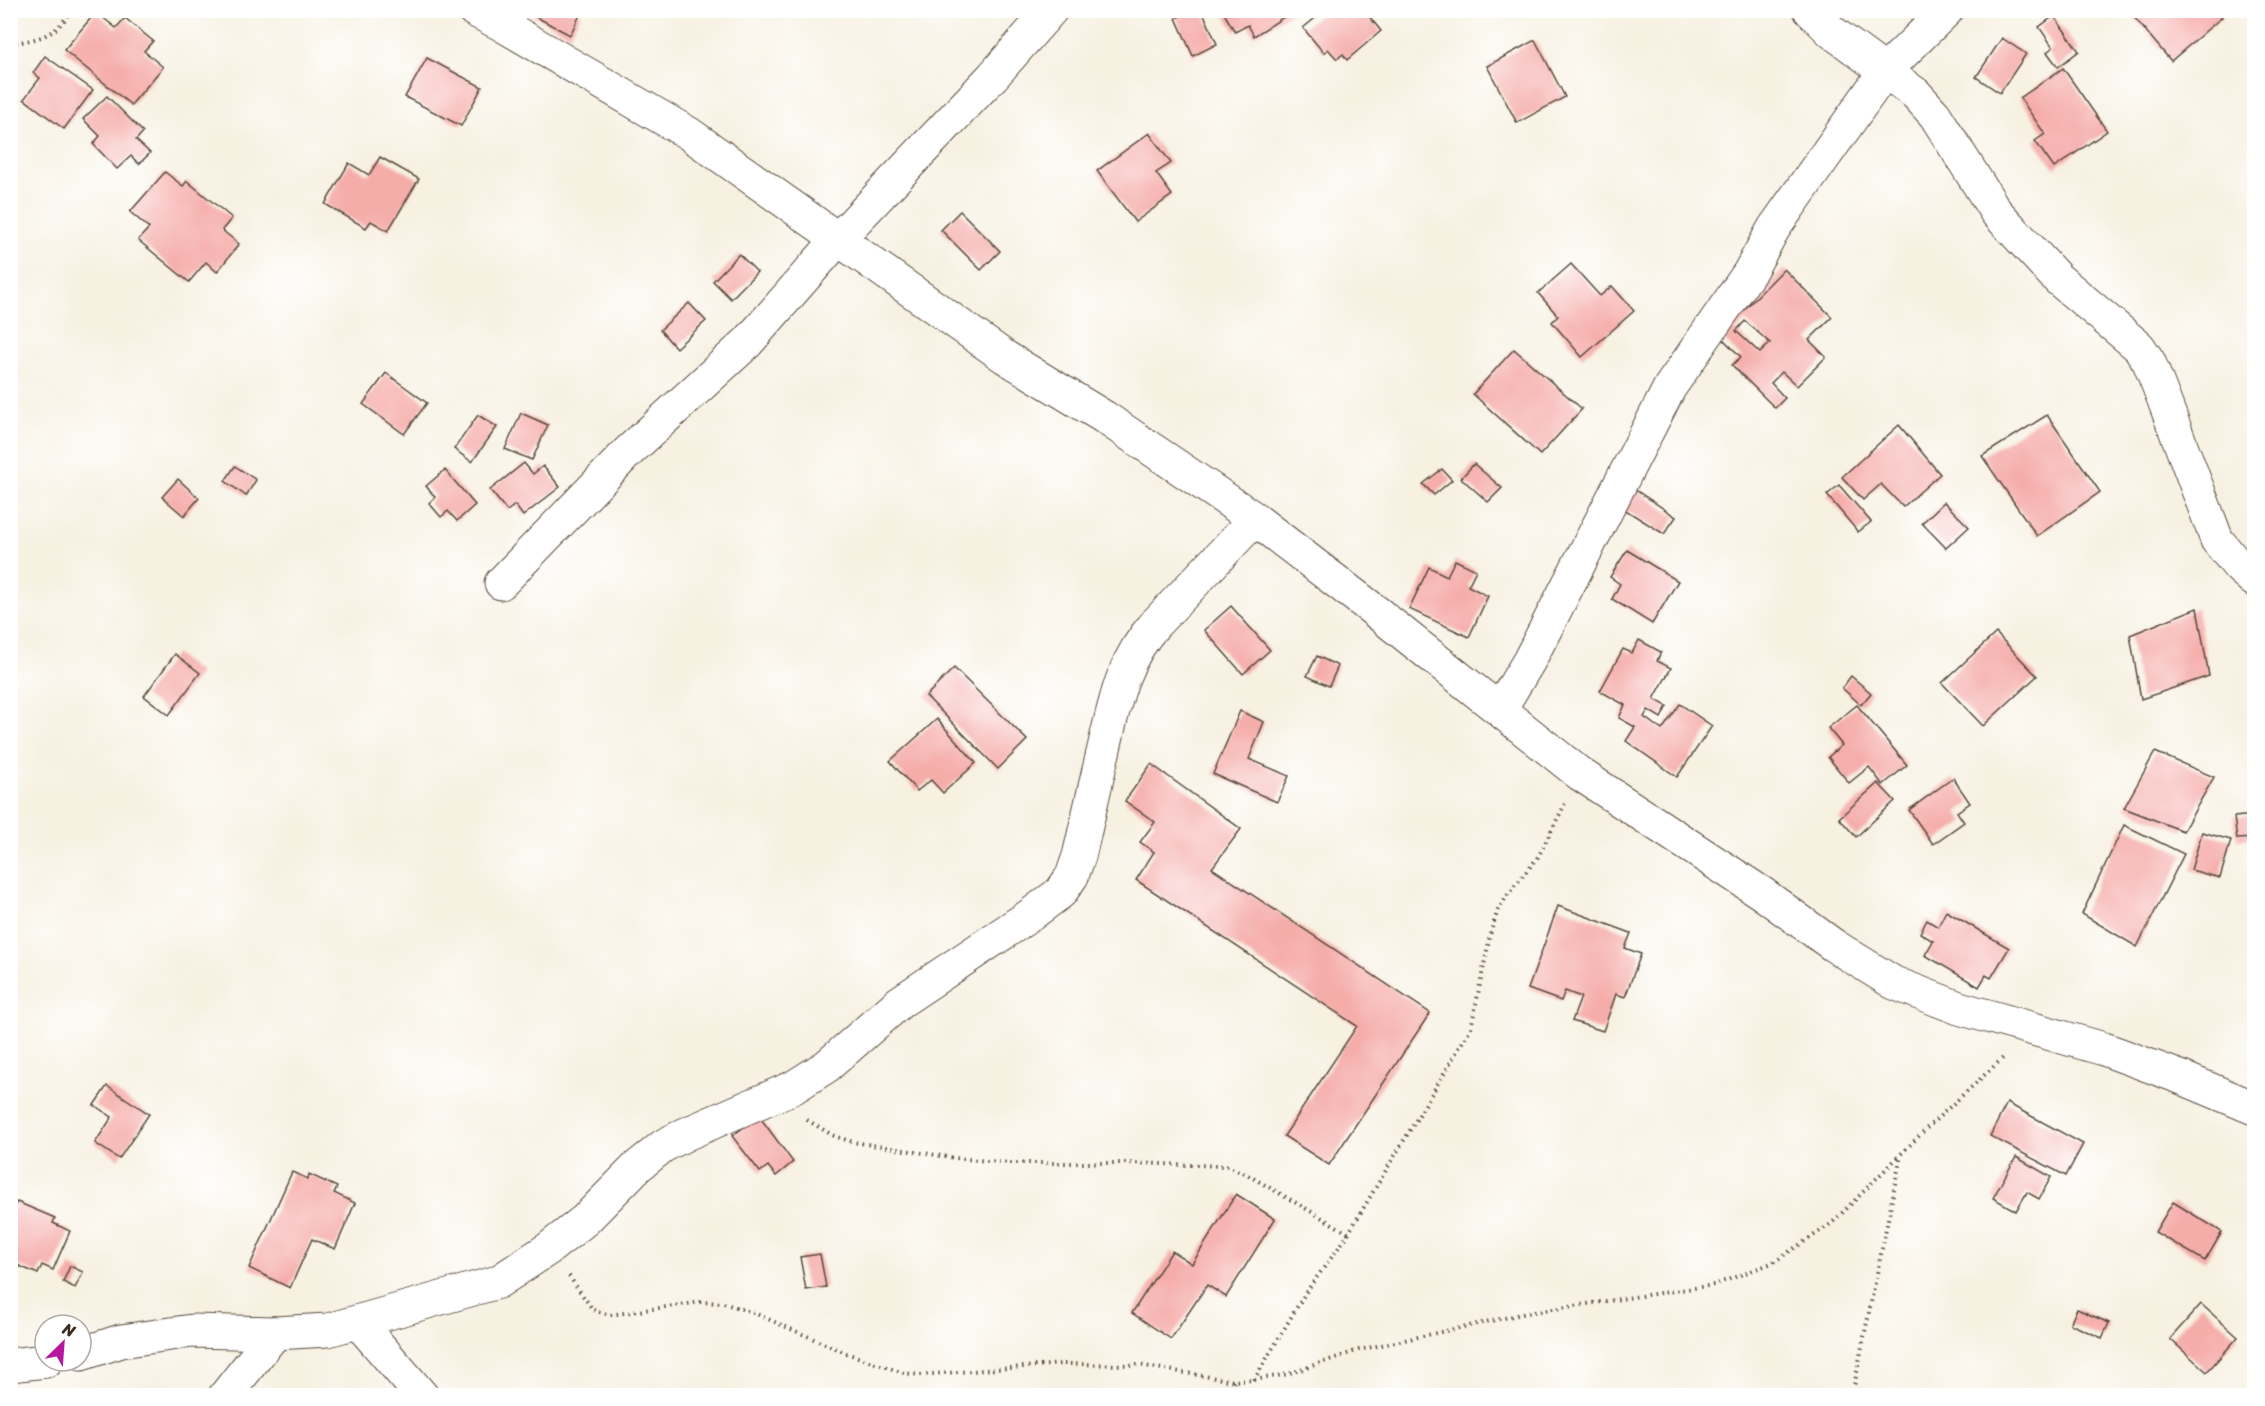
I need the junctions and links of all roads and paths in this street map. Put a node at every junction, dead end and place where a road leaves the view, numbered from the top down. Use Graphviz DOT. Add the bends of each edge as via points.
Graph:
graph roads {
  1 [pos="72,10"];
  2 [pos="474,10"];
  3 [pos="1051,10"];
  4 [pos="1810,10"];
  5 [pos="1947,10"];
  6 [pos="10,44"];
  7 [pos="1885,71"];
  8 [pos="839,238"];
  9 [pos="1255,519"];
  10 [pos="2254,580"];
  11 [pos="501,583"];
  12 [pos="1500,709"];
  13 [pos="1580,774"];
  14 [pos="2034,1029"];
  15 [pos="775,1095"];
  16 [pos="2254,1108"];
  17 [pos="1901,1155"];
  18 [pos="1348,1233"];
  19 [pos="548,1249"];
  20 [pos="359,1323"];
  21 [pos="274,1333"];
  22 [pos="93,1350"];
  23 [pos="33,1362"];
  24 [pos="10,1365"];
  25 [pos="1254,1380"];
  26 [pos="1234,1381"];
  27 [pos="225,1395"];
  28 [pos="422,1395"];
  29 [pos="1221,1395"];
  30 [pos="1852,1395"];
  1 -- 6 [label="path" via="62,24 44,37"];
  2 -- 8 [label="street" via="688,133"];
  3 -- 8 [label="street"];
  4 -- 7 [label="street" via="1832,32"];
  5 -- 7 [label="street"];
  7 -- 10 [label="street" via="1916,94 1935,115 1996,212 2029,250 2139,347 2159,387 2217,540"];
  7 -- 12 [label="street" via="1780,219 1749,273 1670,387 1529,661"];
  8 -- 9 [label="street" via="1005,357 1104,417"];
  8 -- 11 [label="street" via="748,342 628,452"];
  9 -- 12 [label="street"];
  9 -- 15 [label="street" via="1156,622 1131,657 1116,694 1079,856 1061,892 900,1002 827,1066"];
  12 -- 13 [label="street"];
  13 -- 14 [label="street" via="1894,983 1959,1008"];
  13 -- 18 [label="path" via="1538,857 1498,909 1471,1028"];
  14 -- 16 [label="street" via="2148,1065"];
  14 -- 17 [label="path"];
  15 -- 18 [label="path" via="813,1125 834,1136 870,1146 1011,1163 1227,1166"];
  15 -- 19 [label="street" via="663,1146 585,1220"];
  17 -- 25 [label="path" via="1831,1224 1772,1263 1714,1284 1527,1313 1359,1350 1288,1374"];
  17 -- 30 [label="path"];
  18 -- 25 [label="path" via="1306,1292"];
  19 -- 20 [label="street" via="498,1282"];
  19 -- 26 [label="path" via="600,1313 723,1303 904,1373 934,1375 1062,1364 1139,1365"];
  20 -- 21 [label="street" via="328,1330"];
  20 -- 28 [label="street"];
  21 -- 22 [label="street" via="192,1331 121,1341"];
  21 -- 27 [label="street"];
  23 -- 24 [label="street"];
  25 -- 26 [label="path"];
  26 -- 29 [label="path"];
}
